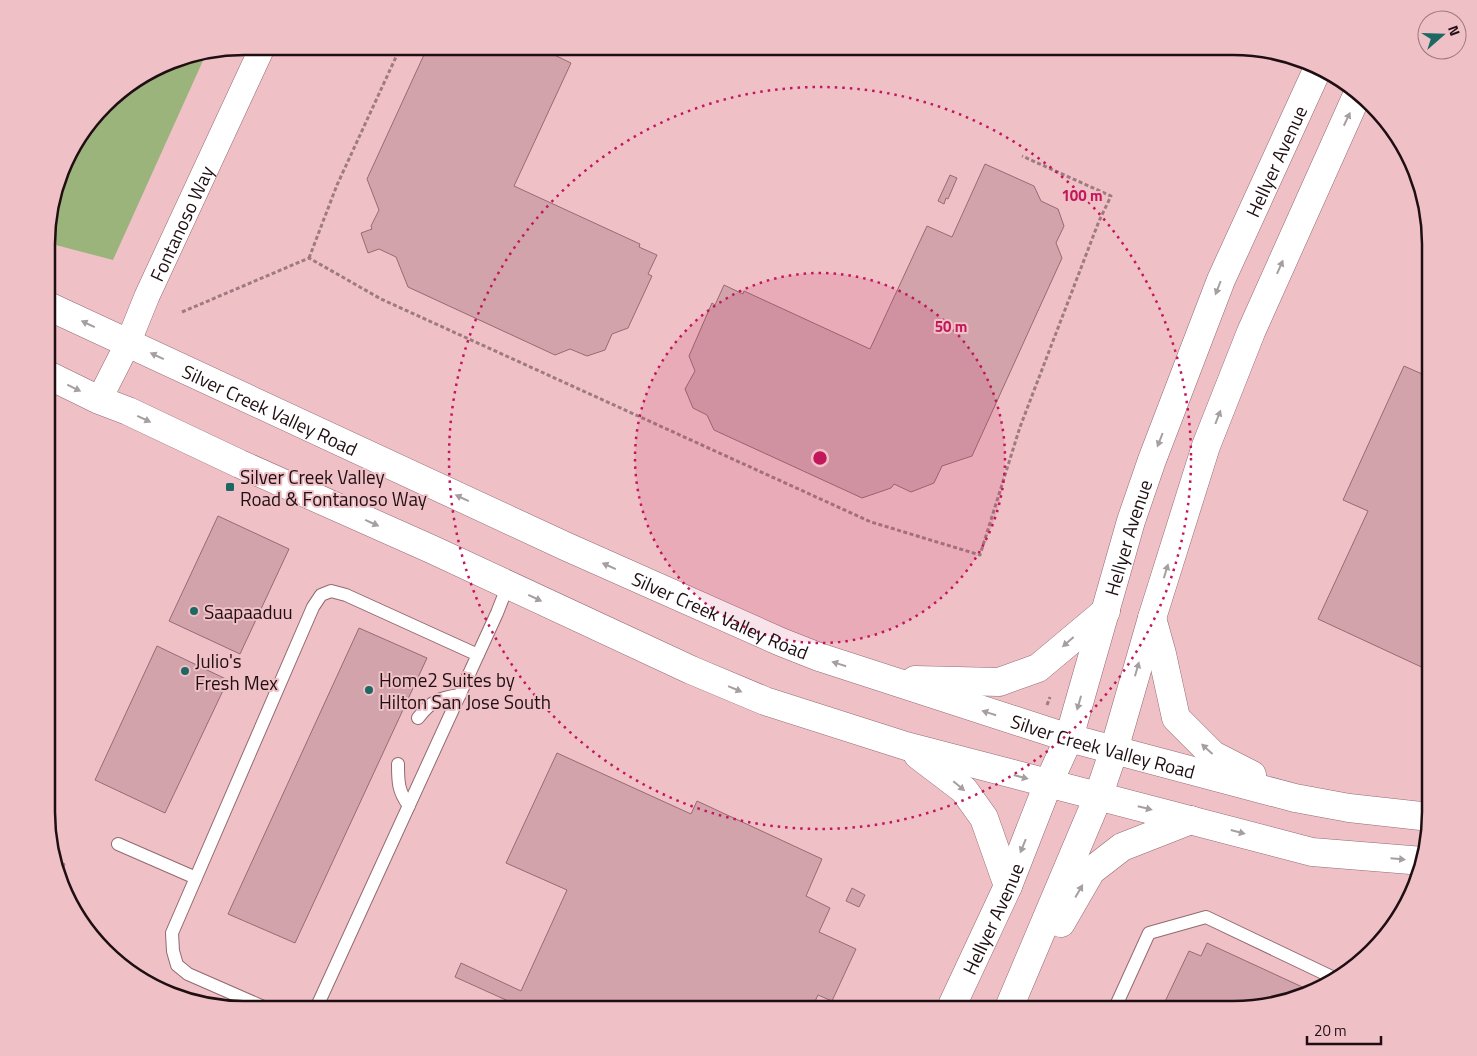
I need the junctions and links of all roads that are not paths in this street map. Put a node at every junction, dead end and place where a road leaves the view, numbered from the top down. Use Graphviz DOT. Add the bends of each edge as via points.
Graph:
graph roads {
  1 [pos="258,55"];
  2 [pos="1315,74"];
  3 [pos="1355,100"];
  4 [pos="55,309"];
  5 [pos="128,343"];
  6 [pos="55,378"];
  7 [pos="100,400"];
  8 [pos="508,585"];
  9 [pos="1106,611"];
  10 [pos="1152,618"];
  11 [pos="478,655"];
  12 [pos="886,679"];
  13 [pos="460,695"];
  14 [pos="418,718"];
  15 [pos="1068,738"];
  16 [pos="906,746"];
  17 [pos="1114,750"];
  18 [pos="398,764"];
  19 [pos="1048,784"];
  20 [pos="1098,797"];
  21 [pos="1295,798"];
  22 [pos="410,806"];
  23 [pos="1422,816"];
  24 [pos="1191,820"];
  25 [pos="118,844"];
  26 [pos="1416,860"];
  27 [pos="196,878"];
  28 [pos="1008,886"];
  29 [pos="1328,975"];
  30 [pos="250,1001"];
  31 [pos="319,1001"];
  32 [pos="954,1001"];
  33 [pos="1014,1001"];
  34 [pos="1015,1001"];
  35 [pos="1118,1001"];
  1 -- 5 [label="street, Fontanoso Way"];
  2 -- 9 [label="main road, Hellyer Avenue, one-way" via="1218,289 1152,460"];
  10 -- 3 [label="main road, one-way" via="1206,446 1248,341"];
  5 -- 4 [label="main road, Silver Creek Valley Road, one-way"];
  5 -- 7 [label="street, Fontanoso Way"];
  12 -- 5 [label="main road, Silver Creek Valley Road, one-way" via="780,642 564,546"];
  6 -- 7 [label="main road, one-way"];
  7 -- 8 [label="main road, one-way"];
  8 -- 11 [label="lane"];
  8 -- 16 [label="main road, one-way" via="690,670 765,701"];
  9 -- 12 [label="main road, one-way" via="1038,668 998,682"];
  9 -- 15 [label="main road, Hellyer Avenue, one-way"];
  17 -- 10 [label="main road, one-way"];
  21 -- 10 [label="main road, one-way" via="1213,755 1176,718"];
  11 -- 13 [label="lane"];
  11 -- 27 [label="lane" via="346,595 331,591 321,595"];
  15 -- 12 [label="main road, Silver Creek Valley Road, one-way"];
  13 -- 14 [label="lane" via="442,698 428,706"];
  13 -- 22 [label="lane"];
  15 -- 17 [label="main road, Silver Creek Valley Road"];
  15 -- 19 [label="main road, Hellyer Avenue"];
  16 -- 19 [label="main road, one-way"];
  16 -- 28 [label="main road, one-way" via="964,790 984,818"];
  17 -- 20 [label="main road"];
  17 -- 21 [label="main road, Silver Creek Valley Road"];
  18 -- 22 [label="lane" via="401,795"];
  19 -- 20 [label="main road"];
  19 -- 28 [label="main road, Hellyer Avenue, one-way"];
  20 -- 24 [label="main road, one-way"];
  20 -- 33 [label="main road"];
  21 -- 23 [label="main road, Silver Creek Valley Road"];
  22 -- 31 [label="lane"];
  24 -- 26 [label="main road, one-way" via="1312,852"];
  34 -- 24 [label="main road, one-way" via="1091,871 1122,847"];
  25 -- 27 [label="lane"];
  27 -- 30 [label="lane" via="172,933 177,966"];
  28 -- 32 [label="main road, Hellyer Avenue"];
  29 -- 35 [label="lane" via="1206,917 1149,933"];
}
